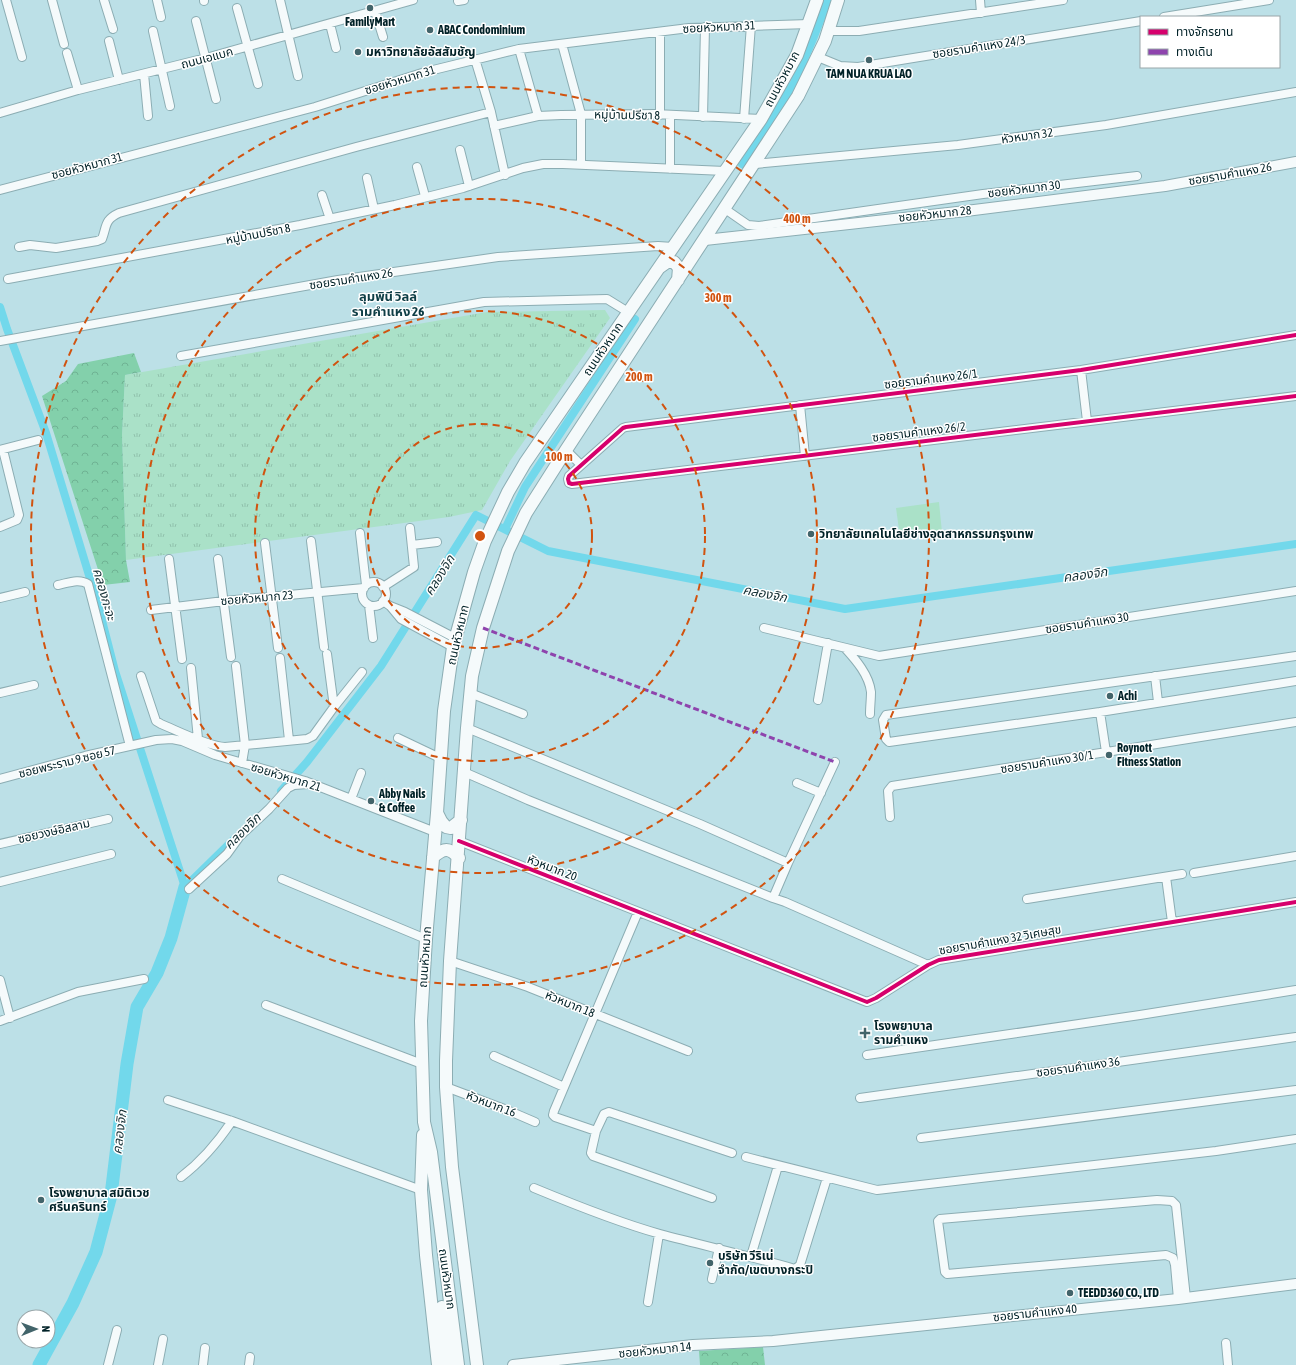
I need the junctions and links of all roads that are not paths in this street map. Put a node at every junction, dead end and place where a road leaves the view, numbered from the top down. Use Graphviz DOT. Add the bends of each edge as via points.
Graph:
graph roads {
  1 [pos="6,0"];
  2 [pos="52,0"];
  3 [pos="104,0"];
  4 [pos="157,0"];
  5 [pos="280,0"];
  6 [pos="413,0"];
  7 [pos="817,0"];
  8 [pos="838,0"];
  9 [pos="980,0"];
  10 [pos="1063,0"];
  11 [pos="1269,0"];
  12 [pos="237,8"];
  13 [pos="375,11"];
  14 [pos="981,13"];
  15 [pos="1170,16"];
  16 [pos="162,17"];
  17 [pos="196,21"];
  18 [pos="1140,21"];
  19 [pos="330,24"];
  20 [pos="809,24"];
  21 [pos="751,25"];
  22 [pos="705,27"];
  23 [pos="113,29"];
  24 [pos="152,31"];
  25 [pos="829,31"];
  26 [pos="660,32"];
  27 [pos="288,35"];
  28 [pos="383,37"];
  29 [pos="109,41"];
  30 [pos="64,44"];
  31 [pos="562,44"];
  32 [pos="248,46"];
  33 [pos="336,48"];
  34 [pos="518,49"];
  35 [pos="67,53"];
  36 [pos="22,57"];
  37 [pos="818,57"];
  38 [pos="206,58"];
  39 [pos="475,59"];
  40 [pos="163,70"];
  41 [pos="144,74"];
  42 [pos="298,76"];
  43 [pos="119,80"];
  44 [pos="258,84"];
  45 [pos="78,90"];
  46 [pos="1296,92"];
  47 [pos="216,99"];
  48 [pos="170,106"];
  49 [pos="491,112"];
  50 [pos="0,113"];
  51 [pos="581,114"];
  52 [pos="660,115"];
  53 [pos="670,115"];
  54 [pos="148,116"];
  55 [pos="538,116"];
  56 [pos="703,117"];
  57 [pos="744,119"];
  58 [pos="761,119"];
  59 [pos="494,126"];
  60 [pos="460,150"];
  61 [pos="1296,162"];
  62 [pos="581,164"];
  63 [pos="755,164"];
  64 [pos="417,166"];
  65 [pos="670,169"];
  66 [pos="725,172"];
  67 [pos="505,175"];
  68 [pos="1137,176"];
  69 [pos="367,178"];
  70 [pos="469,186"];
  71 [pos="1165,186"];
  72 [pos="0,190"];
  73 [pos="322,195"];
  74 [pos="425,196"];
  75 [pos="374,209"];
  76 [pos="725,209"];
  77 [pos="697,211"];
  78 [pos="330,219"];
  79 [pos="715,224"];
  80 [pos="704,240"];
  81 [pos="19,247"];
  82 [pos="673,247"];
  83 [pos="660,266"];
  84 [pos="8,280"];
  85 [pos="678,280"];
  86 [pos="628,312"];
  87 [pos="1296,335"];
  88 [pos="0,341"];
  89 [pos="181,356"];
  90 [pos="1081,370"];
  91 [pos="1296,396"];
  92 [pos="800,406"];
  93 [pos="1087,421"];
  94 [pos="38,440"];
  95 [pos="2,450"];
  96 [pos="566,450"];
  97 [pos="805,456"];
  98 [pos="581,465"];
  99 [pos="0,527"];
  100 [pos="410,528"];
  101 [pos="360,533"];
  102 [pos="311,541"];
  103 [pos="437,542"];
  104 [pos="265,543"];
  105 [pos="412,545"];
  106 [pos="169,559"];
  107 [pos="218,559"];
  108 [pos="58,584"];
  109 [pos="383,586"];
  110 [pos="365,587"];
  111 [pos="1296,591"];
  112 [pos="25,592"];
  113 [pos="318,593"];
  114 [pos="271,597"];
  115 [pos="0,598"];
  116 [pos="224,601"];
  117 [pos="387,603"];
  118 [pos="369,605"];
  119 [pos="176,608"];
  120 [pos="151,610"];
  121 [pos="764,628"];
  122 [pos="373,638"];
  123 [pos="454,642"];
  124 [pos="828,644"];
  125 [pos="278,648"];
  126 [pos="845,648"];
  127 [pos="1296,656"];
  128 [pos="231,657"];
  129 [pos="182,658"];
  130 [pos="280,658"];
  131 [pos="236,666"];
  132 [pos="191,668"];
  133 [pos="362,672"];
  134 [pos="141,676"];
  135 [pos="1155,676"];
  136 [pos="1296,681"];
  137 [pos="34,685"];
  138 [pos="0,692"];
  139 [pos="470,693"];
  140 [pos="818,700"];
  141 [pos="1158,702"];
  142 [pos="334,707"];
  143 [pos="1100,712"];
  144 [pos="523,714"];
  145 [pos="870,714"];
  146 [pos="1296,722"];
  147 [pos="467,728"];
  148 [pos="398,738"];
  149 [pos="198,739"];
  150 [pos="289,740"];
  151 [pos="245,745"];
  152 [pos="132,746"];
  153 [pos="1106,752"];
  154 [pos="440,758"];
  155 [pos="835,762"];
  156 [pos="242,763"];
  157 [pos="464,772"];
  158 [pos="362,774"];
  159 [pos="0,779"];
  160 [pos="308,782"];
  161 [pos="797,783"];
  162 [pos="821,793"];
  163 [pos="351,799"];
  164 [pos="437,812"];
  165 [pos="890,816"];
  166 [pos="108,819"];
  167 [pos="461,820"];
  168 [pos="435,832"];
  169 [pos="460,841"];
  170 [pos="0,844"];
  171 [pos="111,854"];
  172 [pos="1296,856"];
  173 [pos="433,857"];
  174 [pos="458,858"];
  175 [pos="788,863"];
  176 [pos="1194,873"];
  177 [pos="1182,874"];
  178 [pos="1166,877"];
  179 [pos="282,879"];
  180 [pos="0,882"];
  181 [pos="189,889"];
  182 [pos="774,898"];
  183 [pos="1027,899"];
  184 [pos="1296,902"];
  185 [pos="638,912"];
  186 [pos="1172,922"];
  187 [pos="426,939"];
  188 [pos="450,961"];
  189 [pos="928,965"];
  190 [pos="144,979"];
  191 [pos="0,980"];
  192 [pos="1296,990"];
  193 [pos="266,1005"];
  194 [pos="596,1014"];
  195 [pos="10,1018"];
  196 [pos="0,1021"];
  197 [pos="1296,1037"];
  198 [pos="688,1051"];
  199 [pos="867,1055"];
  200 [pos="494,1056"];
  201 [pos="422,1064"];
  202 [pos="446,1087"];
  203 [pos="564,1087"];
  204 [pos="1296,1090"];
  205 [pos="860,1098"];
  206 [pos="168,1100"];
  207 [pos="232,1121"];
  208 [pos="424,1122"];
  209 [pos="535,1122"];
  210 [pos="596,1132"];
  211 [pos="921,1138"];
  212 [pos="1296,1139"];
  213 [pos="732,1153"];
  214 [pos="746,1157"];
  215 [pos="778,1166"];
  216 [pos="182,1177"];
  217 [pos="827,1178"];
  218 [pos="534,1188"];
  219 [pos="421,1190"];
  220 [pos="712,1198"];
  221 [pos="438,1212"];
  222 [pos="659,1234"];
  223 [pos="718,1248"];
  224 [pos="751,1256"];
  225 [pos="712,1279"];
  226 [pos="1296,1284"];
  227 [pos="1182,1298"];
  228 [pos="648,1302"];
  229 [pos="117,1330"];
  230 [pos="163,1339"];
  231 [pos="774,1341"];
  232 [pos="1226,1343"];
  233 [pos="205,1348"];
  234 [pos="108,1365"];
  235 [pos="158,1365"];
  236 [pos="203,1365"];
  237 [pos="438,1365"];
  238 [pos="449,1365"];
  239 [pos="458,1365"];
  240 [pos="477,1365"];
  241 [pos="513,1365"];
  242 [pos="1228,1365"];
  1 -- 36 [label="street"];
  2 -- 30 [label="street"];
  3 -- 23 [label="street"];
  4 -- 16 [label="street"];
  5 -- 27 [label="street"];
  6 -- 13 [label="street, ถนนเอแบค"];
  7 -- 20 [label="main road, ถนนหัวหมาก"];
  8 -- 25 [label="main road, ถนนหัวหมาก"];
  9 -- 14 [label="street"];
  10 -- 14 [label="street"];
  11 -- 15 [label="street"];
  12 -- 32 [label="street"];
  13 -- 19 [label="street, ถนนเอแบค"];
  13 -- 28 [label="street"];
  14 -- 25 [label="street" via="859,31"];
  17 -- 38 [label="street"];
  18 -- 37 [label="street, ซอยรามคำแหง 24/3" via="858,67 840,66"];
  19 -- 27 [label="street, ถนนเอแบค"];
  19 -- 33 [label="street"];
  20 -- 21 [label="street, ซอยหัวหมาก 31"];
  20 -- 58 [label="main road, ถนนหัวหมาก" via="797,55"];
  21 -- 22 [label="street, ซอยหัวหมาก 31"];
  21 -- 57 [label="street"];
  22 -- 26 [label="street, ซอยหัวหมาก 31"];
  22 -- 56 [label="street"];
  24 -- 40 [label="street"];
  25 -- 37 [label="main road, ถนนหัวหมาก"];
  26 -- 31 [label="street, ซอยหัวหมาก 31"];
  26 -- 52 [label="street"];
  27 -- 32 [label="street, ถนนเอแบค"];
  27 -- 42 [label="street"];
  29 -- 43 [label="street"];
  31 -- 34 [label="street, ซอยหัวหมาก 31"];
  31 -- 51 [label="street"];
  32 -- 38 [label="street, ถนนเอแบค"];
  32 -- 44 [label="street"];
  34 -- 39 [label="street, ซอยหัวหมาก 31"];
  34 -- 55 [label="street"];
  35 -- 45 [label="street"];
  37 -- 63 [label="main road, ถนนหัวหมาก" via="798,96"];
  38 -- 40 [label="street, ถนนเอแบค"];
  38 -- 47 [label="street"];
  39 -- 49 [label="street"];
  39 -- 72 [label="street, ซอยหัวหมาก 31" via="315,107"];
  40 -- 41 [label="street, ถนนเอแบค"];
  40 -- 48 [label="street"];
  41 -- 43 [label="street, ถนนเอแบค"];
  41 -- 54 [label="street"];
  43 -- 45 [label="street, ถนนเอแบค"];
  45 -- 50 [label="street, ถนนเอแบค"];
  46 -- 63 [label="street, หัวหมาก 32" via="1106,125 981,142"];
  49 -- 59 [label="street"];
  49 -- 81 [label="street" via="118,213 107,222 102,239 97,241 56,248 30,245"];
  51 -- 52 [label="street, หมู่บ้านปรีชา 8"];
  51 -- 55 [label="street, หมู่บ้านปรีชา 8"];
  51 -- 62 [label="street"];
  52 -- 53 [label="street, หมู่บ้านปรีชา 8"];
  53 -- 56 [label="street, หมู่บ้านปรีชา 8"];
  53 -- 65 [label="street"];
  55 -- 59 [label="street, หมู่บ้านปรีชา 8"];
  56 -- 57 [label="street, หมู่บ้านปรีชา 8"];
  57 -- 58 [label="street, หมู่บ้านปรีชา 8"];
  58 -- 66 [label="main road, ถนนหัวหมาก"];
  59 -- 67 [label="street"];
  60 -- 70 [label="street"];
  61 -- 71 [label="street, ซอยรามคำแหง 26"];
  62 -- 65 [label="street, หมู่บ้านปรีชา 8"];
  62 -- 67 [label="street, หมู่บ้านปรีชา 8" via="543,164"];
  63 -- 76 [label="main road, ถนนหัวหมาก"];
  64 -- 74 [label="street"];
  65 -- 66 [label="street, หมู่บ้านปรีชา 8"];
  66 -- 77 [label="main road, ถนนหัวหมาก"];
  67 -- 70 [label="street, หมู่บ้านปรีชา 8"];
  68 -- 76 [label="street, ซอยหัวหมาก 30" via="983,194 759,226 748,225"];
  69 -- 75 [label="street"];
  70 -- 74 [label="street, หมู่บ้านปรีชา 8"];
  71 -- 80 [label="street, ซอยหัวหมาก 28"];
  73 -- 78 [label="street"];
  74 -- 75 [label="street, หมู่บ้านปรีชา 8"];
  75 -- 78 [label="street, หมู่บ้านปรีชา 8"];
  76 -- 79 [label="main road, ถนนหัวหมาก"];
  77 -- 79 [label="main road" via="696,221 699,227 707,229"];
  77 -- 82 [label="main road, ถนนหัวหมาก"];
  78 -- 84 [label="street, หมู่บ้านปรีชา 8"];
  79 -- 80 [label="main road, ถนนหัวหมาก"];
  80 -- 85 [label="main road, ถนนหัวหมาก"];
  82 -- 83 [label="main road, ถนนหัวหมาก"];
  82 -- 88 [label="street, ซอยรามคำแหง 26" via="498,257 330,282"];
  83 -- 85 [label="main road" via="674,262 679,268"];
  83 -- 86 [label="main road, ถนนหัวหมาก"];
  85 -- 96 [label="main road, ถนนหัวหมาก"];
  86 -- 89 [label="street" via="607,299 484,302"];
  86 -- 123 [label="main road, ถนนหัวหมาก" via="508,492 485,541"];
  87 -- 90 [label="street, ซอยรามคำแหง 26/1"];
  90 -- 92 [label="street, ซอยรามคำแหง 26/1"];
  90 -- 93 [label="street"];
  91 -- 93 [label="street, ซอยรามคำแหง 26/2"];
  92 -- 97 [label="street"];
  92 -- 98 [label="street, ซอยรามคำแหง 26/1" via="626,427"];
  93 -- 97 [label="street, ซอยรามคำแหง 26/2"];
  94 -- 95 [label="street"];
  95 -- 99 [label="street" via="19,515 17,520"];
  96 -- 98 [label="street"];
  96 -- 139 [label="main road, ถนนหัวหมาก" via="534,501 508,551 483,628"];
  97 -- 98 [label="street, ซอยรามคำแหง 26/2" via="580,484 569,483 569,476"];
  100 -- 105 [label="street"];
  101 -- 110 [label="street"];
  102 -- 113 [label="street"];
  103 -- 105 [label="street"];
  104 -- 114 [label="street"];
  105 -- 109 [label="street" via="414,567"];
  106 -- 119 [label="street"];
  107 -- 116 [label="street"];
  108 -- 152 [label="street" via="84,581 88,584"];
  109 -- 110 [label="street, ซอยหัวหมาก 23" via="373,582"];
  109 -- 117 [label="street"];
  110 -- 113 [label="street, ซอยหัวหมาก 23"];
  110 -- 118 [label="street" via="362,596"];
  111 -- 126 [label="street, ซอยรามคำแหง 30" via="879,656"];
  112 -- 115 [label="street"];
  113 -- 114 [label="street, ซอยหัวหมาก 23"];
  113 -- 142 [label="street"];
  114 -- 116 [label="street, ซอยหัวหมาก 23"];
  114 -- 125 [label="street"];
  116 -- 119 [label="street, ซอยหัวหมาก 23"];
  116 -- 128 [label="street"];
  117 -- 118 [label="street"];
  117 -- 123 [label="street" via="403,616"];
  118 -- 122 [label="street"];
  119 -- 120 [label="street, ซอยหัวหมาก 23"];
  119 -- 129 [label="street"];
  121 -- 124 [label="street"];
  123 -- 154 [label="main road, ถนนหัวหมาก"];
  124 -- 126 [label="street"];
  124 -- 140 [label="street"];
  126 -- 145 [label="street" via="859,662 871,691"];
  127 -- 135 [label="street"];
  130 -- 150 [label="street"];
  131 -- 151 [label="street"];
  132 -- 149 [label="street"];
  133 -- 142 [label="street"];
  134 -- 149 [label="street" via="156,721"];
  135 -- 141 [label="street"];
  135 -- 143 [label="street" via="886,715 883,720 886,739 889,742"];
  136 -- 141 [label="street"];
  137 -- 138 [label="street"];
  139 -- 144 [label="street"];
  139 -- 147 [label="main road, ถนนหัวหมาก"];
  141 -- 143 [label="street"];
  142 -- 150 [label="street" via="313,736"];
  143 -- 153 [label="street"];
  146 -- 153 [label="street, ซอยรามคำแหง 30/1"];
  147 -- 157 [label="main road, ถนนหัวหมาก"];
  147 -- 175 [label="street"];
  148 -- 154 [label="street"];
  149 -- 151 [label="street" via="219,747"];
  150 -- 151 [label="street"];
  151 -- 156 [label="street"];
  152 -- 156 [label="street, ซอยหัวหมาก 21" via="172,739"];
  152 -- 159 [label="street, ซอยพระราม 9 ซอย 57"];
  153 -- 165 [label="street, ซอยรามคำแหง 30/1" via="892,786 888,791"];
  154 -- 164 [label="main road, ถนนหัวหมาก"];
  155 -- 162 [label="street"];
  156 -- 160 [label="street, ซอยหัวหมาก 21"];
  157 -- 167 [label="main road, ถนนหัวหมาก"];
  157 -- 182 [label="street"];
  158 -- 163 [label="street"];
  160 -- 163 [label="street, ซอยหัวหมาก 21"];
  160 -- 181 [label="street" via="288,788 240,836 227,854"];
  161 -- 162 [label="street"];
  162 -- 175 [label="street"];
  163 -- 168 [label="street, ซอยหัวหมาก 21"];
  164 -- 167 [label="main road" via="446,827 451,828"];
  164 -- 168 [label="main road, ถนนหัวหมาก"];
  166 -- 170 [label="street, ซอยวงษ์อิสลาม"];
  167 -- 169 [label="main road, ถนนหัวหมาก"];
  168 -- 173 [label="main road, ถนนหัวหมาก"];
  169 -- 174 [label="main road, ถนนหัวหมาก"];
  169 -- 185 [label="street, หัวหมาก 20"];
  171 -- 180 [label="street"];
  172 -- 176 [label="street"];
  173 -- 174 [label="main road" via="444,849 450,850"];
  173 -- 187 [label="main road, ถนนหัวหมาก"];
  174 -- 188 [label="main road, ถนนหัวหมาก"];
  175 -- 182 [label="street"];
  177 -- 178 [label="street"];
  178 -- 183 [label="street"];
  178 -- 186 [label="street"];
  179 -- 187 [label="street"];
  182 -- 189 [label="street"];
  184 -- 186 [label="street, ซอยรามคำแหง 32 วิเศษสุข"];
  185 -- 189 [label="street, ซอยรามคำแหง 32 วิเศษสุข" via="864,1002 870,1002"];
  185 -- 194 [label="street"];
  186 -- 189 [label="street, ซอยรามคำแหง 32 วิเศษสุข" via="940,960"];
  187 -- 201 [label="main road, ถนนหัวหมาก" via="421,1021"];
  188 -- 194 [label="street, หัวหมาก 18" via="528,987"];
  188 -- 202 [label="main road, ถนนหัวหมาก"];
  190 -- 195 [label="street" via="78,992"];
  191 -- 195 [label="street"];
  192 -- 199 [label="street"];
  193 -- 201 [label="street"];
  194 -- 198 [label="street, หัวหมาก 18"];
  194 -- 203 [label="street"];
  195 -- 196 [label="street"];
  197 -- 205 [label="street, ซอยรามคำแหง 36"];
  200 -- 203 [label="street"];
  201 -- 208 [label="main road, ถนนหัวหมาก"];
  202 -- 209 [label="street, หัวหมาก 16"];
  202 -- 240 [label="main road, ถนนหัวหมาก" via="453,1175"];
  203 -- 210 [label="street" via="553,1115"];
  204 -- 211 [label="street"];
  206 -- 207 [label="street"];
  207 -- 216 [label="street" via="214,1146"];
  207 -- 219 [label="street"];
  208 -- 219 [label="main road"];
  208 -- 221 [label="main road, ถนนหัวหมาก" via="431,1152"];
  210 -- 213 [label="street" via="604,1114 609,1112"];
  210 -- 220 [label="street" via="591,1153 593,1156"];
  212 -- 217 [label="street" via="1208,1152 877,1190"];
  214 -- 215 [label="street"];
  215 -- 217 [label="street"];
  215 -- 224 [label="street"];
  217 -- 224 [label="street" via="800,1265 795,1269"];
  218 -- 222 [label="street" via="592,1212"];
  219 -- 237 [label="main road"];
  221 -- 238 [label="main road" via="438,1271"];
  221 -- 239 [label="main road, ถนนหัวหมาก"];
  222 -- 223 [label="street"];
  222 -- 228 [label="street"];
  223 -- 224 [label="street"];
  223 -- 225 [label="street"];
  226 -- 227 [label="street, ซอยรามคำแหง 40"];
  227 -- 227 [label="street" via="1176,1265 1173,1258 1166,1255 947,1274 938,1221 1157,1200 1172,1201 1176,1205"];
  227 -- 231 [label="street, ซอยรามคำแหง 40"];
  229 -- 234 [label="street"];
  230 -- 235 [label="street"];
  231 -- 241 [label="street, ซอยหัวหมาก 14" via="693,1345"];
  232 -- 242 [label="street"];
  233 -- 236 [label="street"];
}
